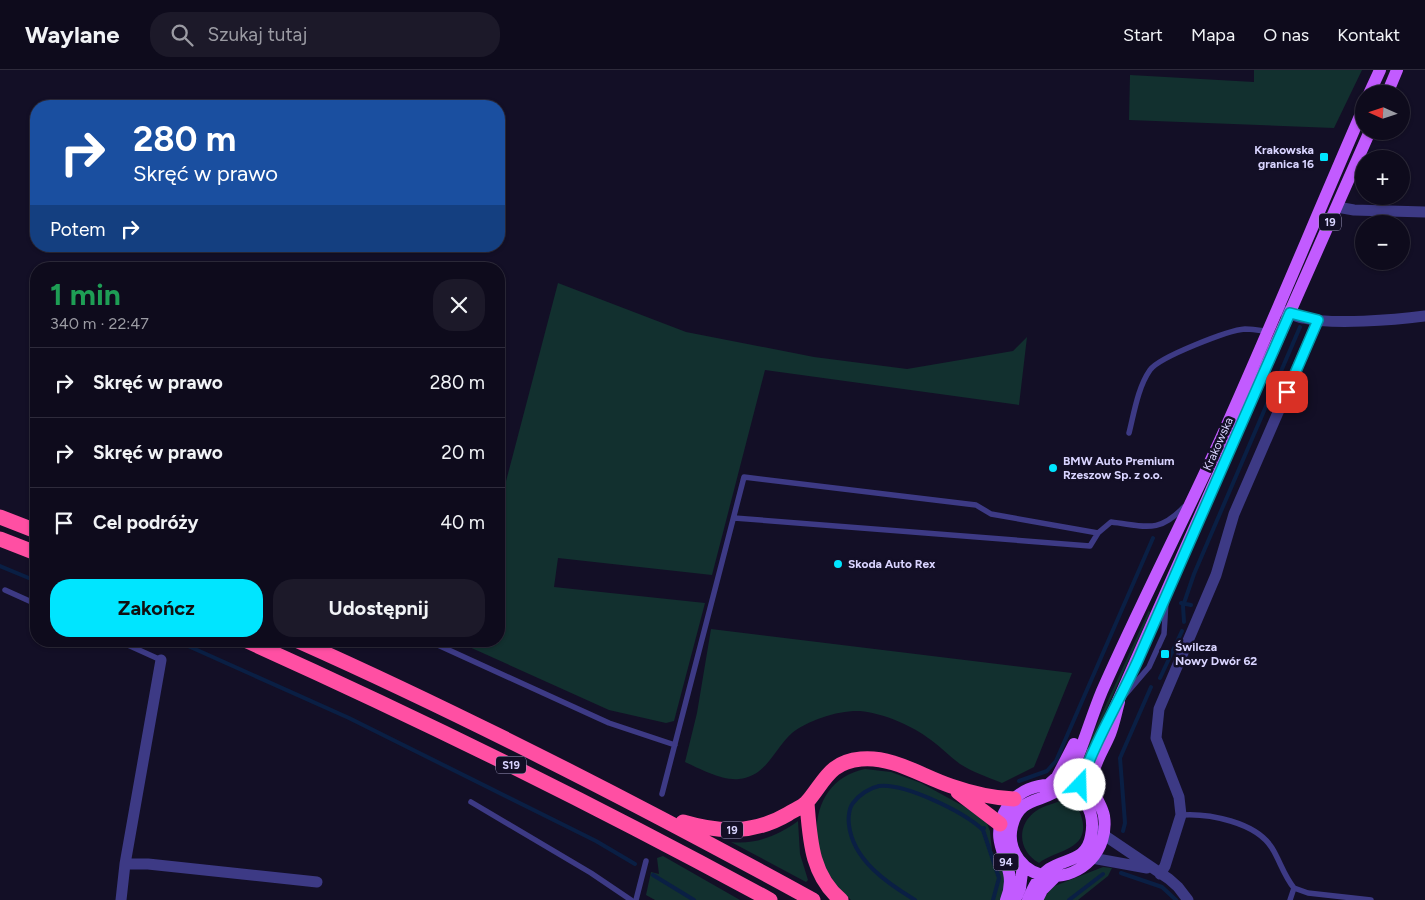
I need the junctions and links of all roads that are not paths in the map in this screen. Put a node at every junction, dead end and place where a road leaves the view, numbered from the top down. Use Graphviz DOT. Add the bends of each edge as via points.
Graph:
graph roads {
  1 [pos="1380,70"];
  2 [pos="1397,70"];
  3 [pos="1374,85"];
  4 [pos="1391,85"];
  5 [pos="1355,130"];
  6 [pos="1366,140"];
  7 [pos="1337,207"];
  8 [pos="1425,212"];
  9 [pos="1284,311"];
  10 [pos="1425,316"];
  11 [pos="1322,320"];
  12 [pos="1269,331"];
  13 [pos="1129,433"];
  14 [pos="1193,498"];
  15 [pos="0,517"];
  16 [pos="734,518"];
  17 [pos="30,529"];
  18 [pos="1098,533"];
  19 [pos="0,539"];
  20 [pos="30,551"];
  21 [pos="5,590"];
  22 [pos="30,601"];
  23 [pos="132,647"];
  24 [pos="260,647"];
  25 [pos="311,647"];
  26 [pos="442,647"];
  27 [pos="161,660"];
  28 [pos="1100,696"];
  29 [pos="1119,702"];
  30 [pos="675,745"];
  31 [pos="1048,785"];
  32 [pos="951,787"];
  33 [pos="1062,787"];
  34 [pos="662,794"];
  35 [pos="1079,794"];
  36 [pos="1014,799"];
  37 [pos="471,802"];
  38 [pos="807,803"];
  39 [pos="652,813"];
  40 [pos="1181,815"];
  41 [pos="1092,826"];
  42 [pos="1005,828"];
  43 [pos="1103,835"];
  44 [pos="1092,858"];
  45 [pos="646,861"];
  46 [pos="125,864"];
  47 [pos="1023,865"];
  48 [pos="1156,872"];
  49 [pos="1042,875"];
  50 [pos="1056,876"];
  51 [pos="317,882"];
  52 [pos="1294,888"];
  53 [pos="121,900"];
  54 [pos="631,900"];
  55 [pos="636,900"];
  56 [pos="770,900"];
  57 [pos="814,900"];
  58 [pos="841,900"];
  59 [pos="1006,900"];
  60 [pos="1015,900"];
  61 [pos="1028,900"];
  62 [pos="1037,900"];
  63 [pos="1188,900"];
  64 [pos="1290,900"];
  65 [pos="1371,900"];
  1 -- 3 [label="main road"];
  2 -- 4 [label="main road"];
  5 -- 9 [label="main road, Krakowska / 19"];
  6 -- 7 [label="main road, Krakowska / 19"];
  7 -- 8 [label="street"];
  7 -- 9 [label="main road, Krakowska / 19"];
  9 -- 11 [label="street"];
  9 -- 12 [label="main road, Krakowska / 19"];
  9 -- 29 [label="main road, Krakowska / 19" via="1167,595"];
  10 -- 11 [label="street"];
  11 -- 40 [label="street" via="1234,514 1216,575 1159,709 1156,738 1179,797"];
  12 -- 13 [label="lane" via="1246,329 1230,333 1164,359 1150,370"];
  12 -- 14 [label="main road, Krakowska / 19"];
  14 -- 18 [label="lane" via="1162,525 1112,522"];
  14 -- 28 [label="main road, Krakowska / 19"];
  15 -- 17 [label="highway"];
  16 -- 18 [label="lane" via="1090,546"];
  16 -- 18 [label="lane" via="744,477 976,505 991,514"];
  16 -- 30 [label="lane"];
  19 -- 20 [label="highway"];
  21 -- 22 [label="lane"];
  23 -- 27 [label="lane"];
  24 -- 56 [label="highway, S19" via="443,731 664,842"];
  25 -- 39 [label="highway, S19"];
  26 -- 30 [label="lane" via="609,722"];
  27 -- 46 [label="street"];
  28 -- 31 [label="main road, Krakowska / 19" via="1064,766"];
  28 -- 33 [label="main road, Krakowska" via="1090,729"];
  29 -- 35 [label="main road, Krakowska / 19" via="1103,728 1084,771"];
  29 -- 43 [label="main road, 19" via="1092,779 1104,818"];
  30 -- 34 [label="lane"];
  31 -- 33 [label="main road"];
  31 -- 36 [label="main road" via="1029,789"];
  32 -- 36 [label="highway, 19"];
  32 -- 38 [label="highway, 19" via="888,761 861,759 843,763 827,774"];
  32 -- 42 [label="highway"];
  33 -- 35 [label="main road"];
  33 -- 42 [label="main road, 94" via="1025,804"];
  35 -- 41 [label="main road" via="1090,810"];
  36 -- 42 [label="main road"];
  37 -- 54 [label="lane"];
  38 -- 39 [label="highway, 19" via="770,823 743,830 701,827"];
  38 -- 58 [label="highway" via="815,864 827,885"];
  39 -- 57 [label="highway, S19"];
  40 -- 48 [label="street" via="1165,866"];
  40 -- 52 [label="lane" via="1214,817 1256,832 1271,846"];
  41 -- 43 [label="street"];
  41 -- 49 [label="main road" via="1090,842 1081,856 1054,866"];
  42 -- 47 [label="main road, 94"];
  42 -- 59 [label="main road, 94" via="1000,848 1011,875"];
  43 -- 44 [label="main road, 19"];
  43 -- 48 [label="street"];
  44 -- 48 [label="street"];
  44 -- 50 [label="main road" via="1078,870"];
  45 -- 55 [label="lane"];
  46 -- 51 [label="street"];
  46 -- 53 [label="street"];
  47 -- 49 [label="main road" via="1029,871"];
  47 -- 60 [label="main road, 94"];
  48 -- 63 [label="street" via="1178,887"];
  49 -- 50 [label="main road"];
  49 -- 61 [label="main road"];
  50 -- 62 [label="main road"];
  52 -- 64 [label="lane"];
  52 -- 65 [label="lane" via="1308,893"];
}
